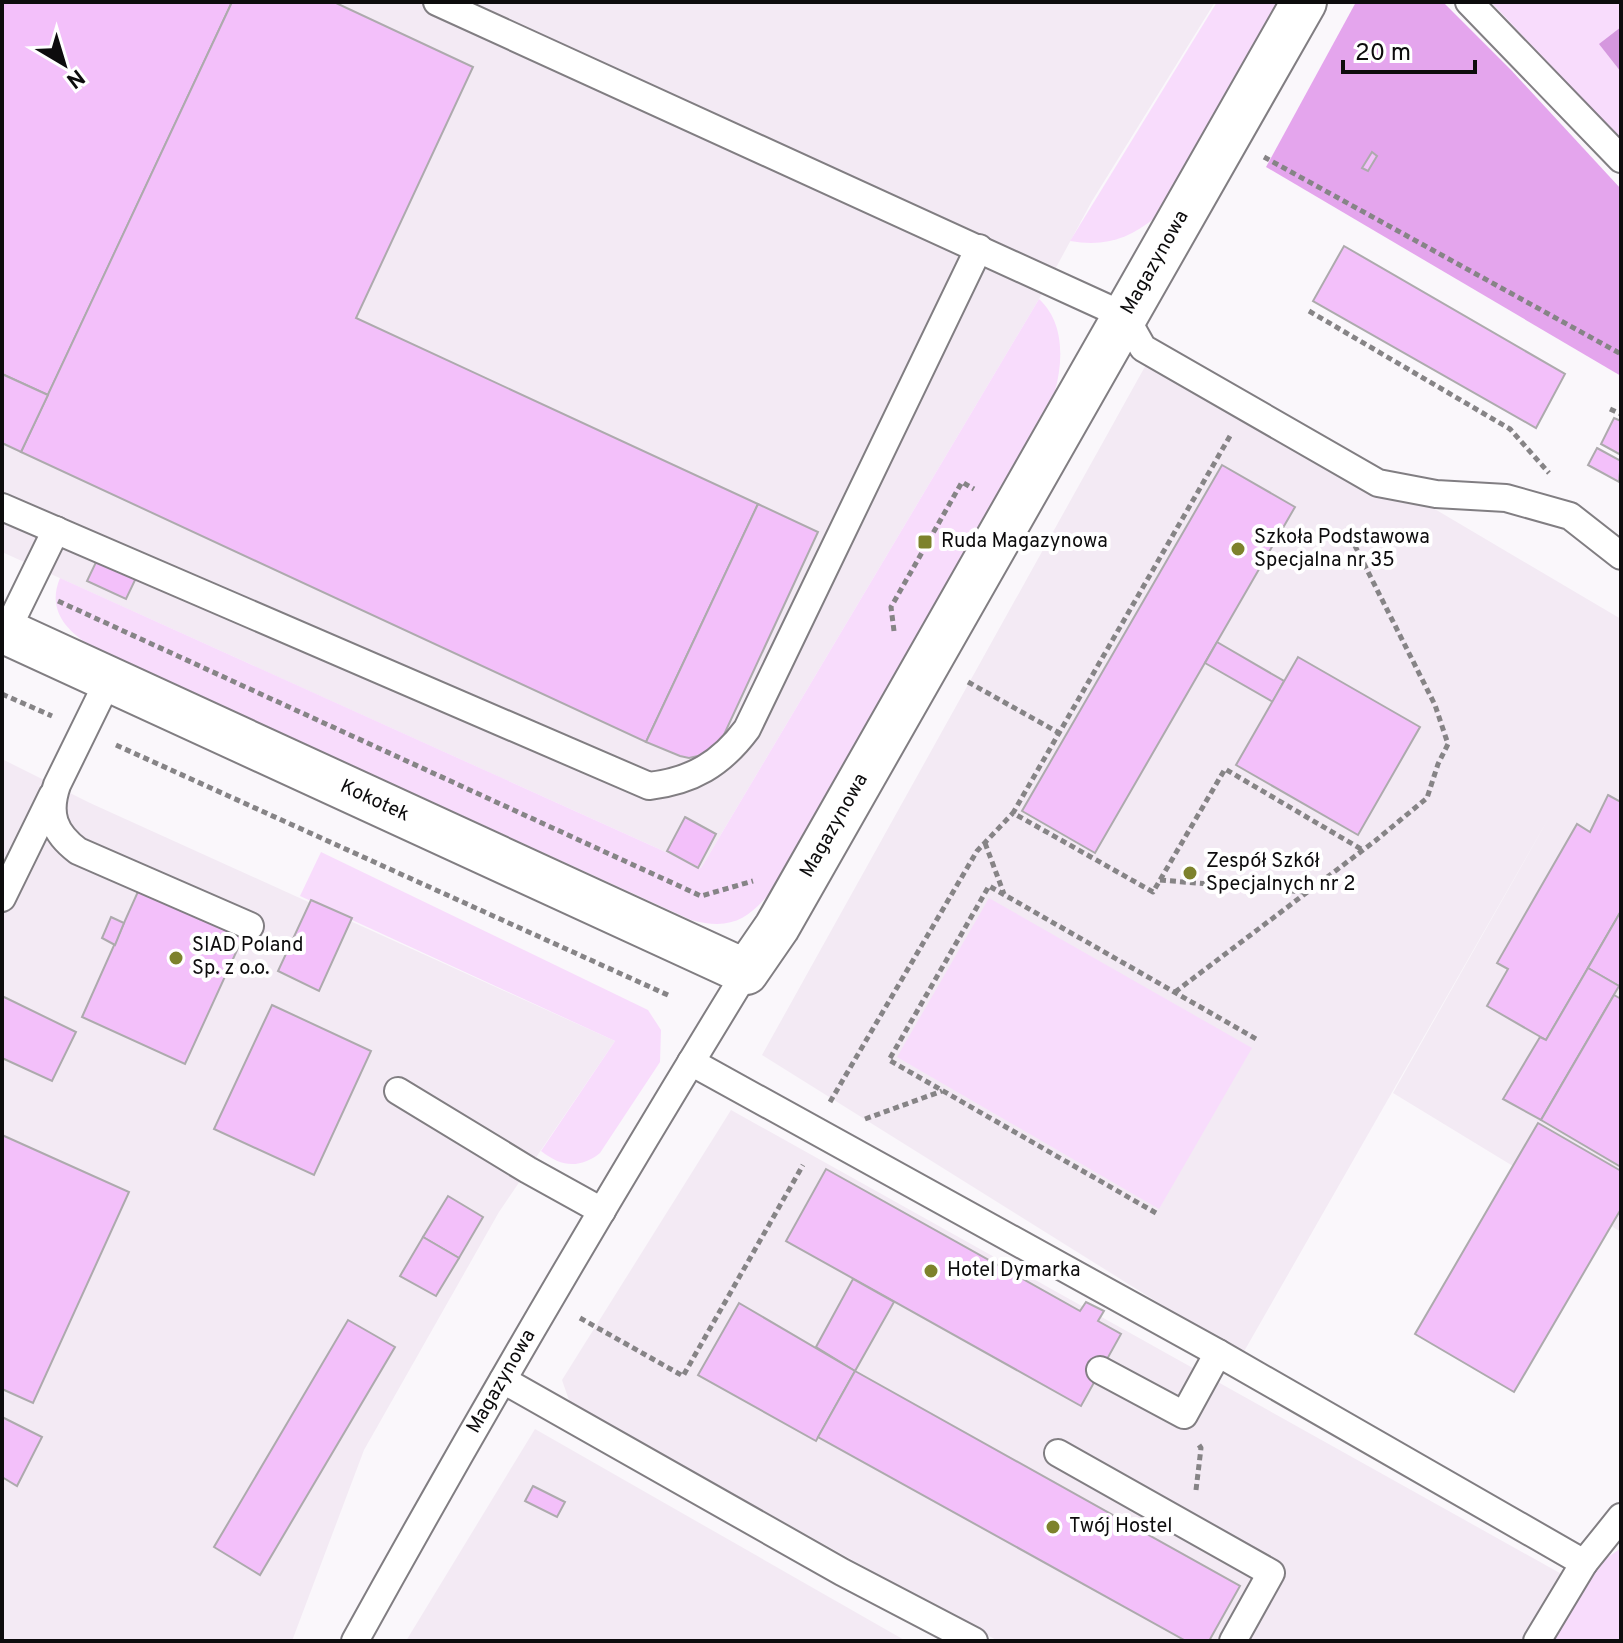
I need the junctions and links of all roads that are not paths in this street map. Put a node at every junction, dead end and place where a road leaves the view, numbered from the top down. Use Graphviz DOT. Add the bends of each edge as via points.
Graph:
graph roads {
  1 [pos="437,2"];
  2 [pos="1304,2"];
  3 [pos="1469,2"];
  4 [pos="1621,159"];
  5 [pos="979,248"];
  6 [pos="1125,316"];
  7 [pos="2,507"];
  8 [pos="56,530"];
  9 [pos="1621,556"];
  10 [pos="4,631"];
  11 [pos="109,679"];
  12 [pos="57,785"];
  13 [pos="2,898"];
  14 [pos="250,926"];
  15 [pos="746,972"];
  16 [pos="691,1062"];
  17 [pos="398,1091"];
  18 [pos="602,1211"];
  19 [pos="1218,1353"];
  20 [pos="1100,1370"];
  21 [pos="503,1380"];
  22 [pos="1058,1453"];
  23 [pos="1621,1517"];
  24 [pos="1584,1563"];
  25 [pos="355,1641"];
  26 [pos="974,1641"];
  27 [pos="1233,1641"];
  28 [pos="1537,1641"];
  1 -- 5 [label="lane"];
  2 -- 6 [label="street, Magazynowa"];
  3 -- 4 [label="lane"];
  5 -- 6 [label="lane"];
  5 -- 8 [label="lane" via="747,729 713,765 671,784 649,786"];
  6 -- 9 [label="lane" via="1143,348 1378,483 1436,494 1506,498 1570,516"];
  6 -- 15 [label="street, Magazynowa" via="777,927"];
  7 -- 8 [label="lane"];
  8 -- 10 [label="lane"];
  10 -- 11 [label="street, Kokotek"];
  11 -- 12 [label="lane"];
  11 -- 15 [label="street, Kokotek"];
  12 -- 13 [label="lane"];
  12 -- 14 [label="lane" via="51,802 56,829 78,851"];
  15 -- 16 [label="lane, Magazynowa"];
  16 -- 18 [label="lane, Magazynowa"];
  16 -- 19 [label="lane"];
  17 -- 18 [label="lane"];
  18 -- 21 [label="lane, Magazynowa"];
  19 -- 20 [label="lane" via="1184,1415"];
  19 -- 24 [label="lane"];
  21 -- 25 [label="lane, Magazynowa"];
  21 -- 26 [label="lane"];
  22 -- 27 [label="lane" via="1271,1573"];
  23 -- 24 [label="lane"];
  24 -- 28 [label="lane"];
}
